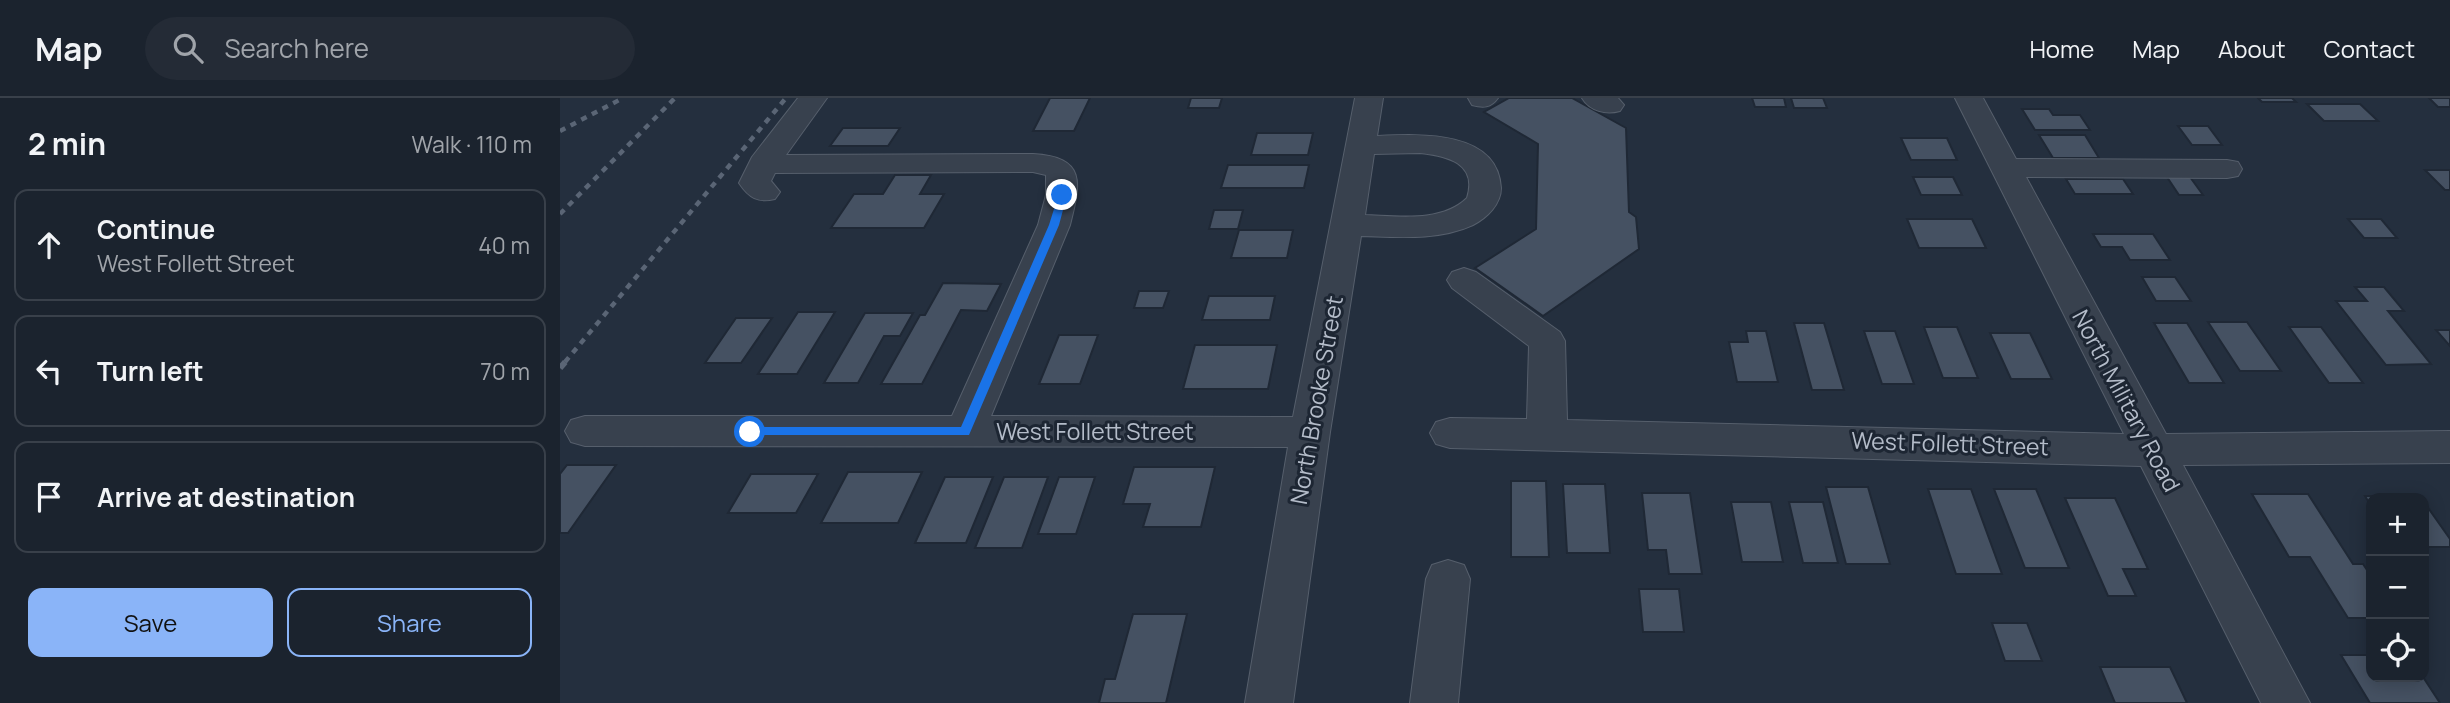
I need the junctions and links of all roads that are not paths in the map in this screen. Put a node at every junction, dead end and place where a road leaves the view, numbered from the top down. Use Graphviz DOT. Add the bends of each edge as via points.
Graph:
graph roads {
  1 [pos="813,98"];
  2 [pos="1369,98"];
  3 [pos="1969,98"];
  4 [pos="1361,145"];
  5 [pos="2005,168"];
  6 [pos="2227,169"];
  7 [pos="1347,225"];
  8 [pos="1464,281"];
  9 [pos="585,431"];
  10 [pos="965,432"];
  11 [pos="1310,432"];
  12 [pos="1450,433"];
  13 [pos="1548,433"];
  14 [pos="2450,447"];
  15 [pos="2150,450"];
  16 [pos="1448,579"];
  17 [pos="1269,703"];
  18 [pos="1434,703"];
  19 [pos="2286,703"];
  1 -- 10 [label="street" via="764,178 1034,163 1061,171 1062,195 1054,225"];
  2 -- 4 [label="street, North Brooke Street"];
  3 -- 5 [label="street, North Military Road"];
  4 -- 7 [label="street, North Brooke Street"];
  4 -- 7 [label="street" via="1445,146 1464,151 1478,159 1484,170 1485,194 1479,206 1449,222"];
  5 -- 6 [label="street"];
  5 -- 15 [label="street, North Military Road"];
  7 -- 11 [label="street, North Brooke Street"];
  8 -- 13 [label="street" via="1547,341"];
  9 -- 10 [label="street, West Follett Street"];
  10 -- 11 [label="street, West Follett Street"];
  11 -- 17 [label="street, North Brooke Street"];
  12 -- 13 [label="street, West Follett Street"];
  13 -- 15 [label="street, West Follett Street"];
  14 -- 15 [label="street, West Follett Street"];
  15 -- 19 [label="street, North Military Road"];
  16 -- 18 [label="street"];
}
